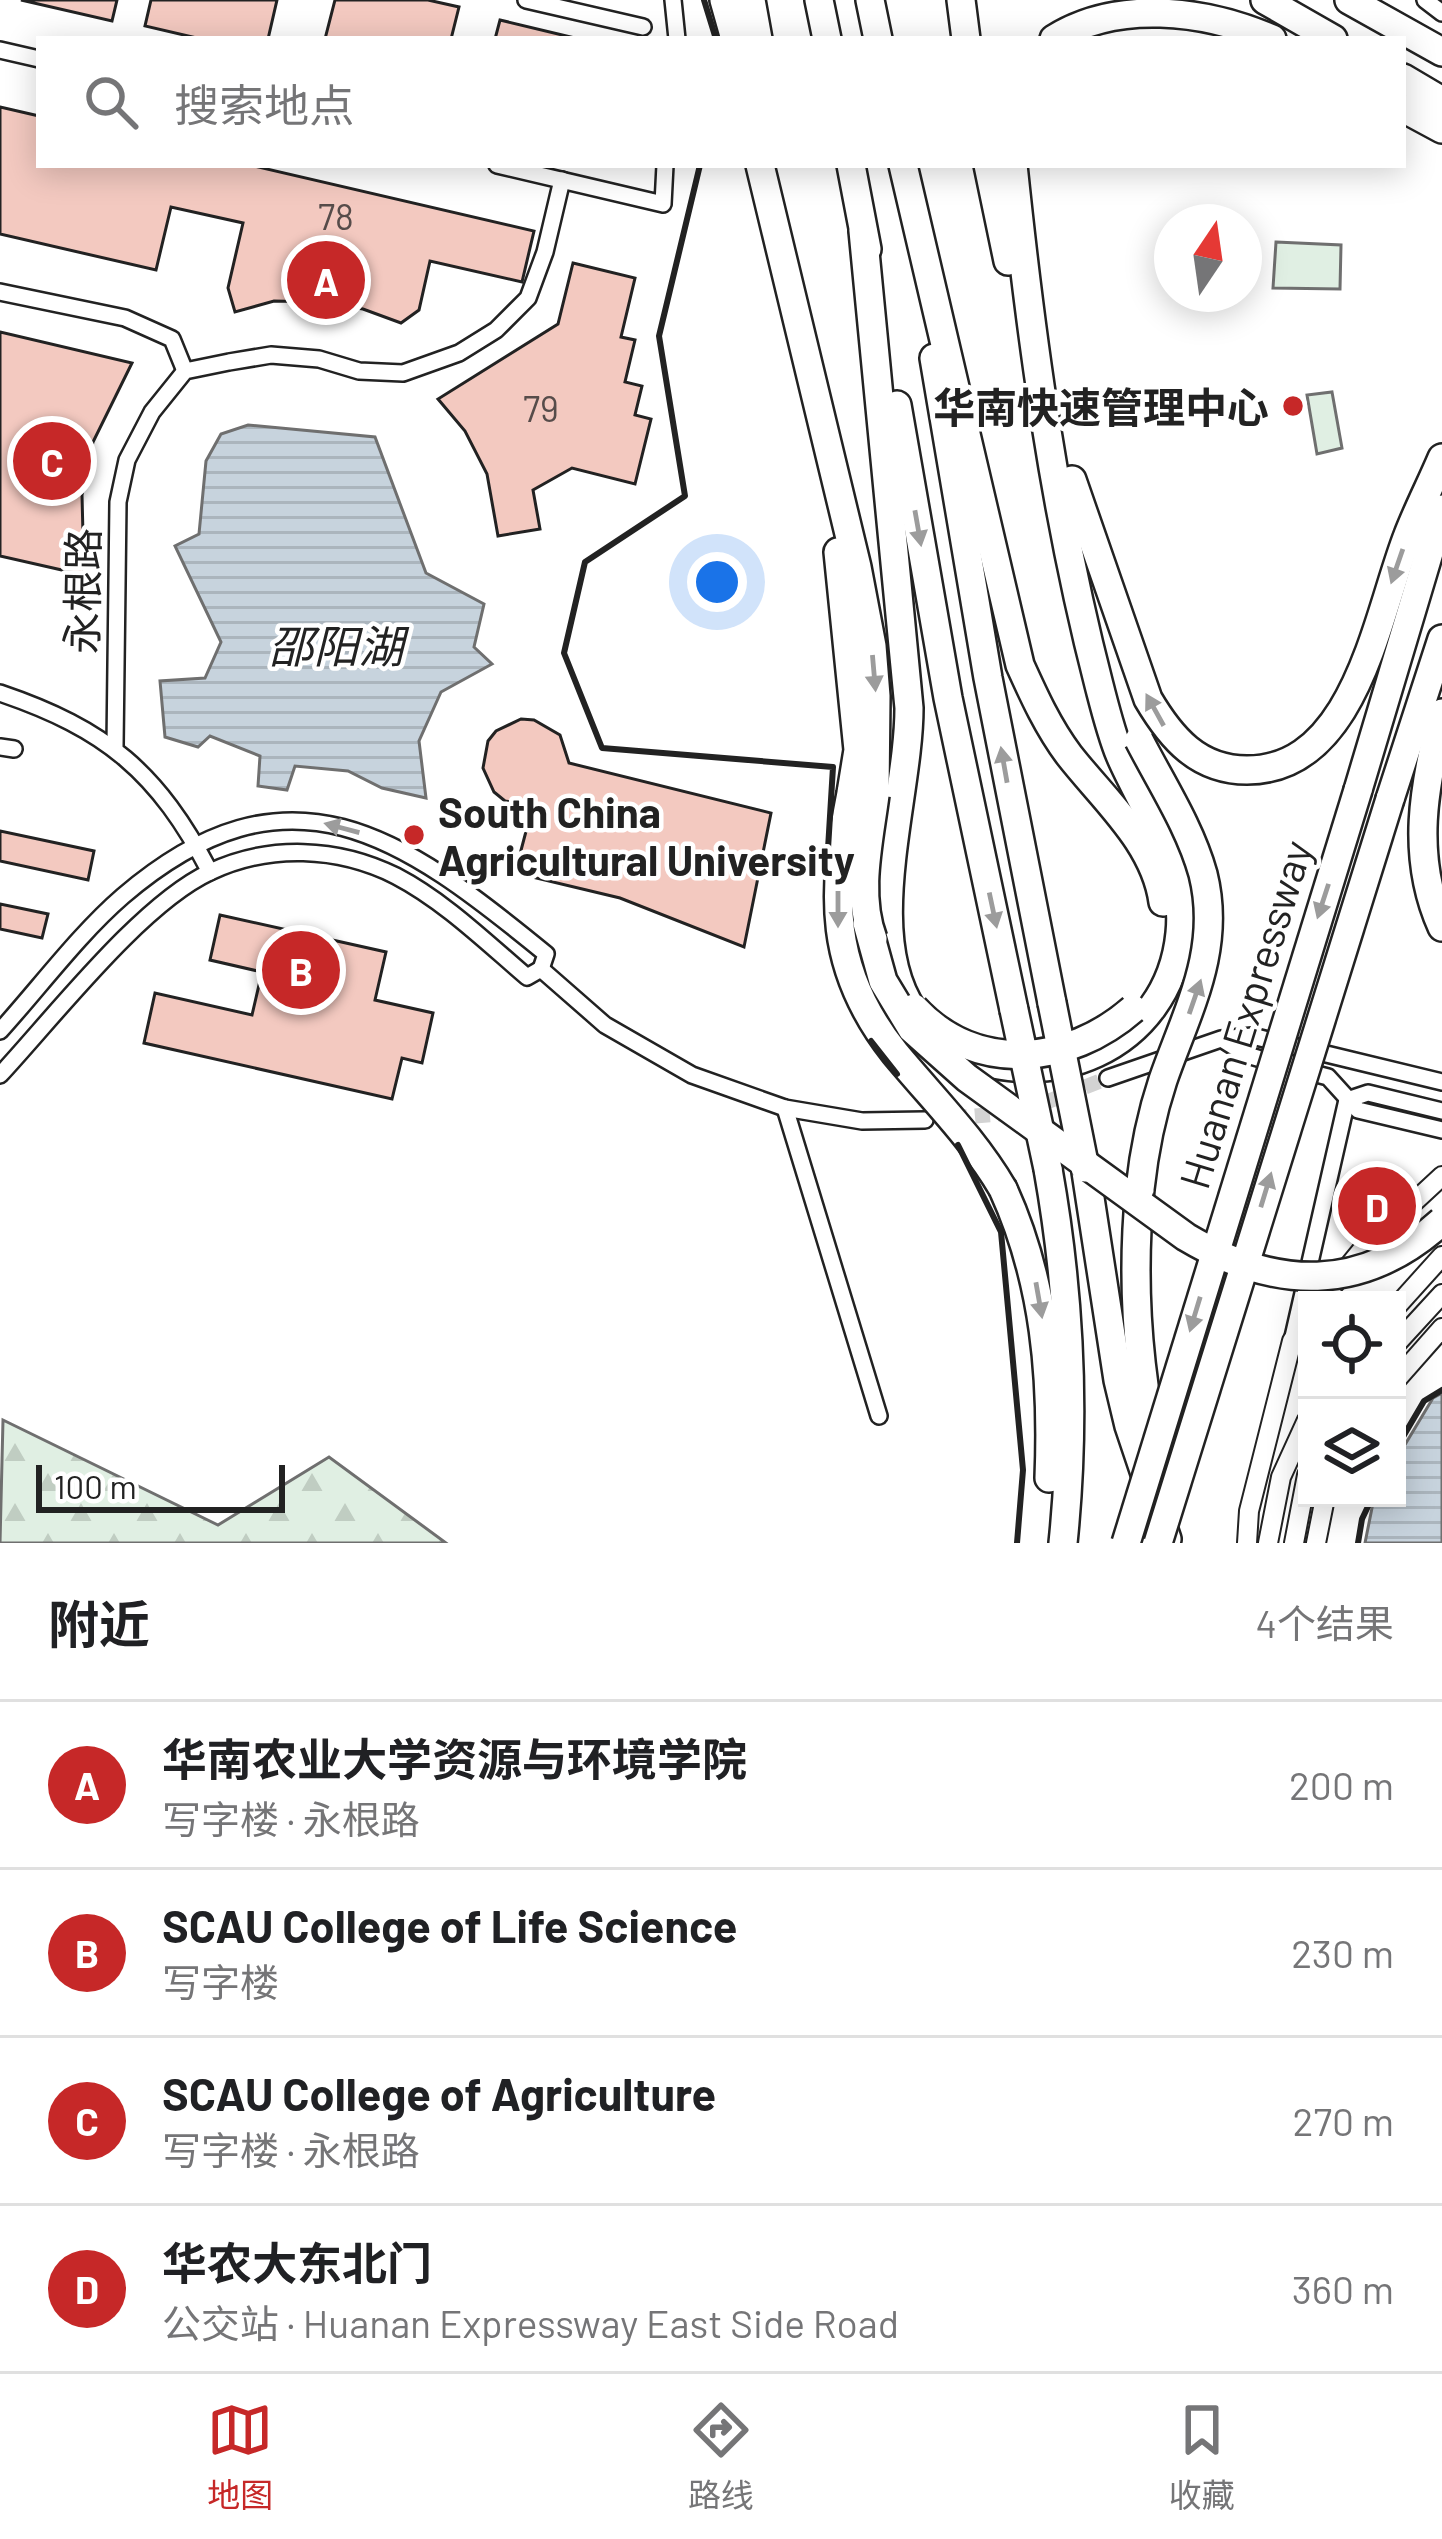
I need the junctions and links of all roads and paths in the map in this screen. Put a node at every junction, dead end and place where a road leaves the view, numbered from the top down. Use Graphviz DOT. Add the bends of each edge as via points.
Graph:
graph roads {
  1 [pos="526,0"];
  2 [pos="673,0"];
  3 [pos="724,0"];
  4 [pos="751,0"];
  5 [pos="819,0"];
  6 [pos="870,0"];
  7 [pos="961,0"];
  8 [pos="1265,0"];
  9 [pos="1349,0"];
  10 [pos="1425,0"];
  11 [pos="1442,13"];
  12 [pos="643,27"];
  13 [pos="677,36"];
  14 [pos="734,36"];
  15 [pos="757,36"];
  16 [pos="826,36"];
  17 [pos="877,36"];
  18 [pos="966,36"];
  19 [pos="1058,36"];
  20 [pos="1264,36"];
  21 [pos="1329,36"];
  22 [pos="0,50"];
  23 [pos="1442,52"];
  24 [pos="36,57"];
  25 [pos="1406,80"];
  26 [pos="1442,100"];
  27 [pos="1406,110"];
  28 [pos="1442,129"];
  29 [pos="510,168"];
  30 [pos="665,168"];
  31 [pos="761,168"];
  32 [pos="781,168"];
  33 [pos="852,168"];
  34 [pos="903,168"];
  35 [pos="903,168"];
  36 [pos="989,168"];
  37 [pos="1013,168"];
  38 [pos="562,180"];
  39 [pos="863,231"];
  40 [pos="0,292"];
  41 [pos="185,371"];
  42 [pos="1037,380"];
  43 [pos="826,435"];
  44 [pos="1442,458"];
  45 [pos="1442,509"];
  46 [pos="1442,638"];
  47 [pos="0,693"];
  48 [pos="1442,712"];
  49 [pos="115,746"];
  50 [pos="863,794"];
  51 [pos="195,843"];
  52 [pos="210,872"];
  53 [pos="866,923"];
  54 [pos="1442,927"];
  55 [pos="534,973"];
  56 [pos="0,1031"];
  57 [pos="1221,1039"];
  58 [pos="0,1075"];
  59 [pos="1108,1078"];
  60 [pos="1442,1082"];
  61 [pos="1347,1100"];
  62 [pos="785,1108"];
  63 [pos="1442,1111"];
  64 [pos="925,1120"];
  65 [pos="1442,1130"];
  66 [pos="1442,1176"];
  67 [pos="1442,1221"];
  68 [pos="1442,1256"];
  69 [pos="1328,1291"];
  70 [pos="1442,1294"];
  71 [pos="1406,1296"];
  72 [pos="1442,1328"];
  73 [pos="1298,1333"];
  74 [pos="1406,1333"];
  75 [pos="1292,1341"];
  76 [pos="1406,1369"];
  77 [pos="879,1416"];
  78 [pos="1298,1440"];
  79 [pos="1300,1507"];
  80 [pos="1323,1507"];
  81 [pos="1044,1543"];
  82 [pos="1063,1543"];
  83 [pos="1126,1543"];
  84 [pos="1158,1543"];
  85 [pos="1172,1543"];
  86 [pos="1247,1543"];
  87 [pos="1268,1543"];
  88 [pos="1294,1543"];
  89 [pos="1316,1543"];
  1 -- 12 [label="street"];
  2 -- 13 [label="street"];
  3 -- 14 [label="highway"];
  4 -- 15 [label="highway"];
  5 -- 16 [label="highway"];
  6 -- 17 [label="highway"];
  7 -- 18 [label="highway"];
  8 -- 21 [label="highway"];
  9 -- 23 [label="highway"];
  10 -- 11 [label="street"];
  19 -- 20 [label="highway" via="1082,17 1141,2 1176,5"];
  22 -- 24 [label="street"];
  25 -- 26 [label="highway"];
  27 -- 28 [label="highway"];
  29 -- 38 [label="street"];
  30 -- 38 [label="street" via="663,204"];
  31 -- 43 [label="highway"];
  32 -- 43 [label="highway"];
  33 -- 39 [label="highway"];
  34 -- 53 [label="highway, bridge" via="1020,665 1041,711 1148,856 1165,918 1152,981 1133,1009 1087,1042 1030,1055 980,1048 925,1019 896,988"];
  85 -- 35 [label="highway, one-way, bridge" via="1118,1380"];
  36 -- 42 [label="highway"];
  37 -- 42 [label="highway"];
  38 -- 41 [label="street" via="527,298 459,353 403,373 271,355"];
  39 -- 42 [label="highway" via="909,708 890,901 895,974 924,1027 949,1048 1010,1070 1072,1063 1127,1033 1167,986 1180,933 1170,858 1120,754 1097,679"];
  39 -- 82 [label="highway, one-way, bridge" via="948,698 1048,1168 1070,1323"];
  40 -- 41 [label="street" via="125,318 172,339"];
  41 -- 49 [label="street, 永根路" via="152,412 118,502"];
  44 -- 42 [label="highway, one-way" via="1364,666 1330,728 1288,763 1235,770 1181,746 1148,699"];
  85 -- 42 [label="highway, one-way, bridge" via="1136,1323 1135,1236 1149,1128 1201,982 1208,902 1195,850 1122,706"];
  43 -- 50 [label="highway, one-way" via="872,646 877,712"];
  45 -- 83 [label="highway, Huanan Expressway, one-way, bridge"];
  84 -- 46 [label="highway, Huanan Expressway, one-way, bridge"];
  47 -- 49 [label="street"];
  48 -- 54 [label="highway" via="1422,800 1423,855"];
  49 -- 51 [label="street"];
  50 -- 53 [label="highway, bridge"];
  50 -- 81 [label="highway, one-way, bridge" via="840,864 839,937 860,1002 964,1130 1003,1190 1031,1259 1048,1362"];
  51 -- 52 [label="street"];
  55 -- 51 [label="street, one-way" via="546,954 406,850 335,823 271,820"];
  51 -- 56 [label="street" via="121,898"];
  52 -- 55 [label="street" via="280,852 331,853 397,877"];
  52 -- 58 [label="street" via="146,917"];
  53 -- 67 [label="highway, bridge" via="896,1008 938,1053 1216,1255 1277,1276 1341,1274 1397,1255"];
  55 -- 62 [label="street" via="692,1075"];
  57 -- 59 [label="street"];
  57 -- 60 [label="street" via="1252,1036"];
  57 -- 61 [label="street" via="1247,1055 1328,1077"];
  61 -- 63 [label="street" via="1368,1094"];
  61 -- 65 [label="street" via="1358,1110"];
  61 -- 75 [label="street"];
  62 -- 64 [label="street" via="862,1121"];
  62 -- 77 [label="street"];
  66 -- 69 [label="street"];
  68 -- 71 [label="street"];
  70 -- 74 [label="street"];
  72 -- 76 [label="street"];
  73 -- 75 [label="street"];
  75 -- 86 [label="street"];
  78 -- 87 [label="street"];
  79 -- 88 [label="street"];
  80 -- 89 [label="street"];
}
